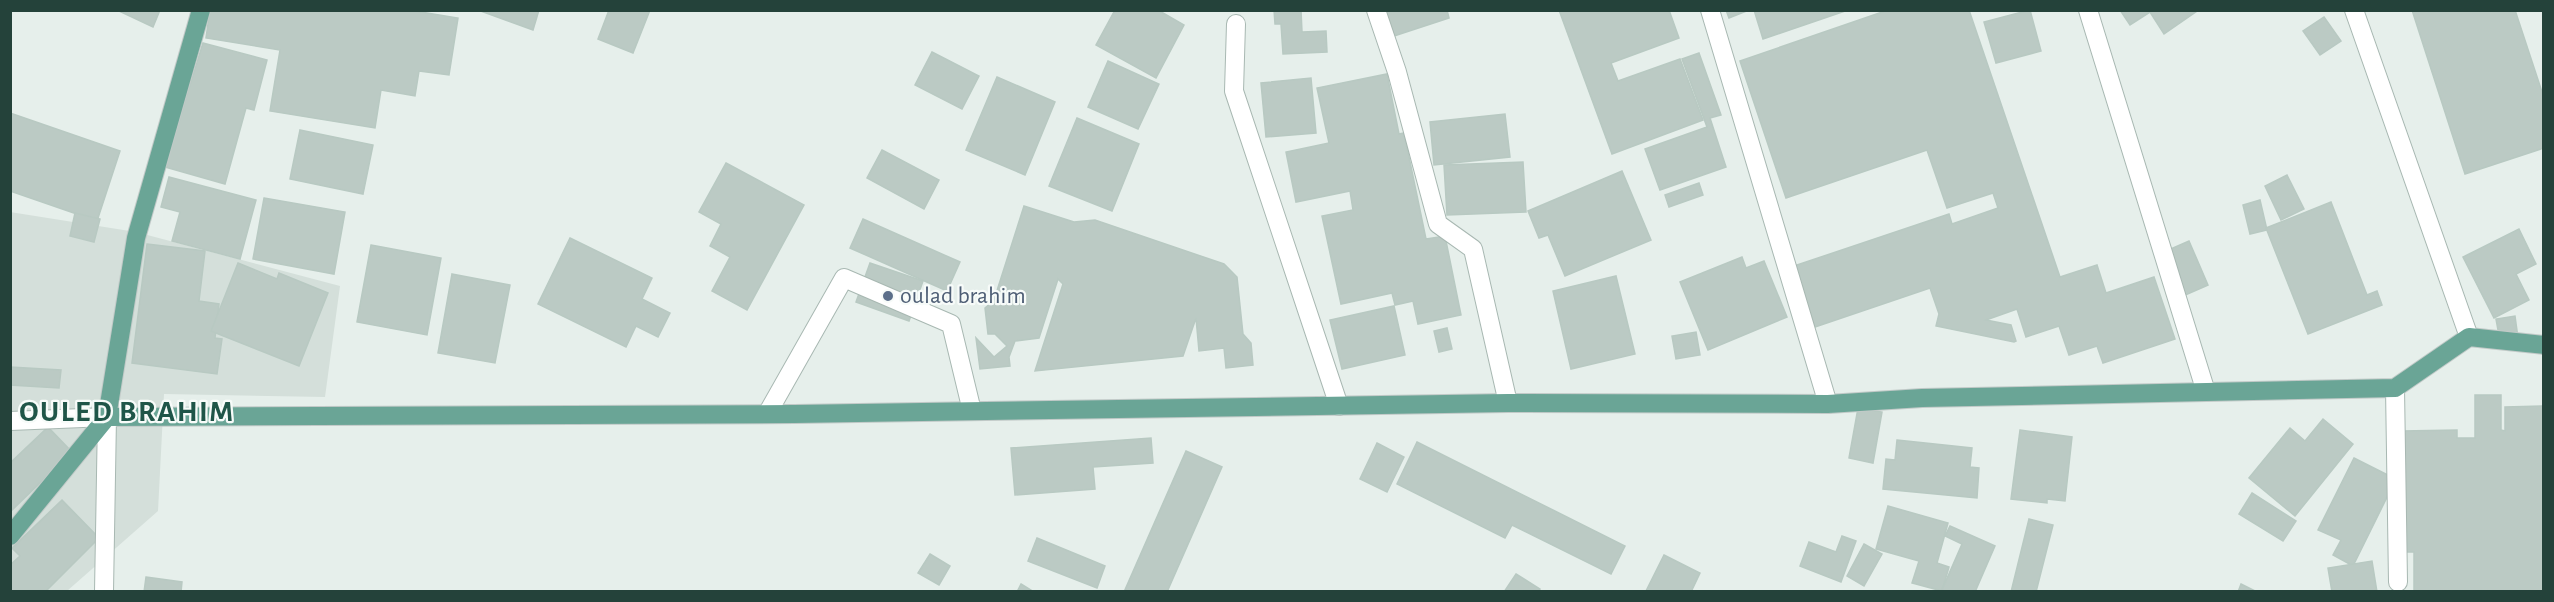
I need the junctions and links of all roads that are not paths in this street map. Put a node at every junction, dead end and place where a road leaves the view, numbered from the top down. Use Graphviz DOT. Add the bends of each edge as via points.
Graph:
graph roads {
  1 [pos="201,10"];
  2 [pos="1376,10"];
  3 [pos="1710,10"];
  4 [pos="2088,10"];
  5 [pos="2354,10"];
  6 [pos="1236,24"];
  7 [pos="2469,337"];
  8 [pos="2544,345"];
  9 [pos="2395,388"];
  10 [pos="2206,392"];
  11 [pos="1508,403"];
  12 [pos="1828,404"];
  13 [pos="1339,406"];
  14 [pos="972,411"];
  15 [pos="767,414"];
  16 [pos="107,417"];
  17 [pos="10,421"];
  18 [pos="10,536"];
  19 [pos="2398,582"];
  20 [pos="104,591"];
  1 -- 16 [label="main road" via="136,238"];
  2 -- 11 [label="street" via="1438,224 1473,249"];
  3 -- 12 [label="street"];
  4 -- 10 [label="street"];
  5 -- 7 [label="street"];
  6 -- 13 [label="street" via="1234,91"];
  7 -- 8 [label="main road"];
  7 -- 9 [label="main road"];
  9 -- 10 [label="main road"];
  9 -- 19 [label="street"];
  10 -- 12 [label="main road" via="1922,398"];
  11 -- 12 [label="main road"];
  11 -- 13 [label="main road"];
  13 -- 14 [label="main road"];
  14 -- 15 [label="main road"];
  14 -- 15 [label="street" via="951,324 844,278"];
  15 -- 16 [label="main road"];
  16 -- 17 [label="street"];
  16 -- 18 [label="main road"];
  16 -- 20 [label="street"];
}
